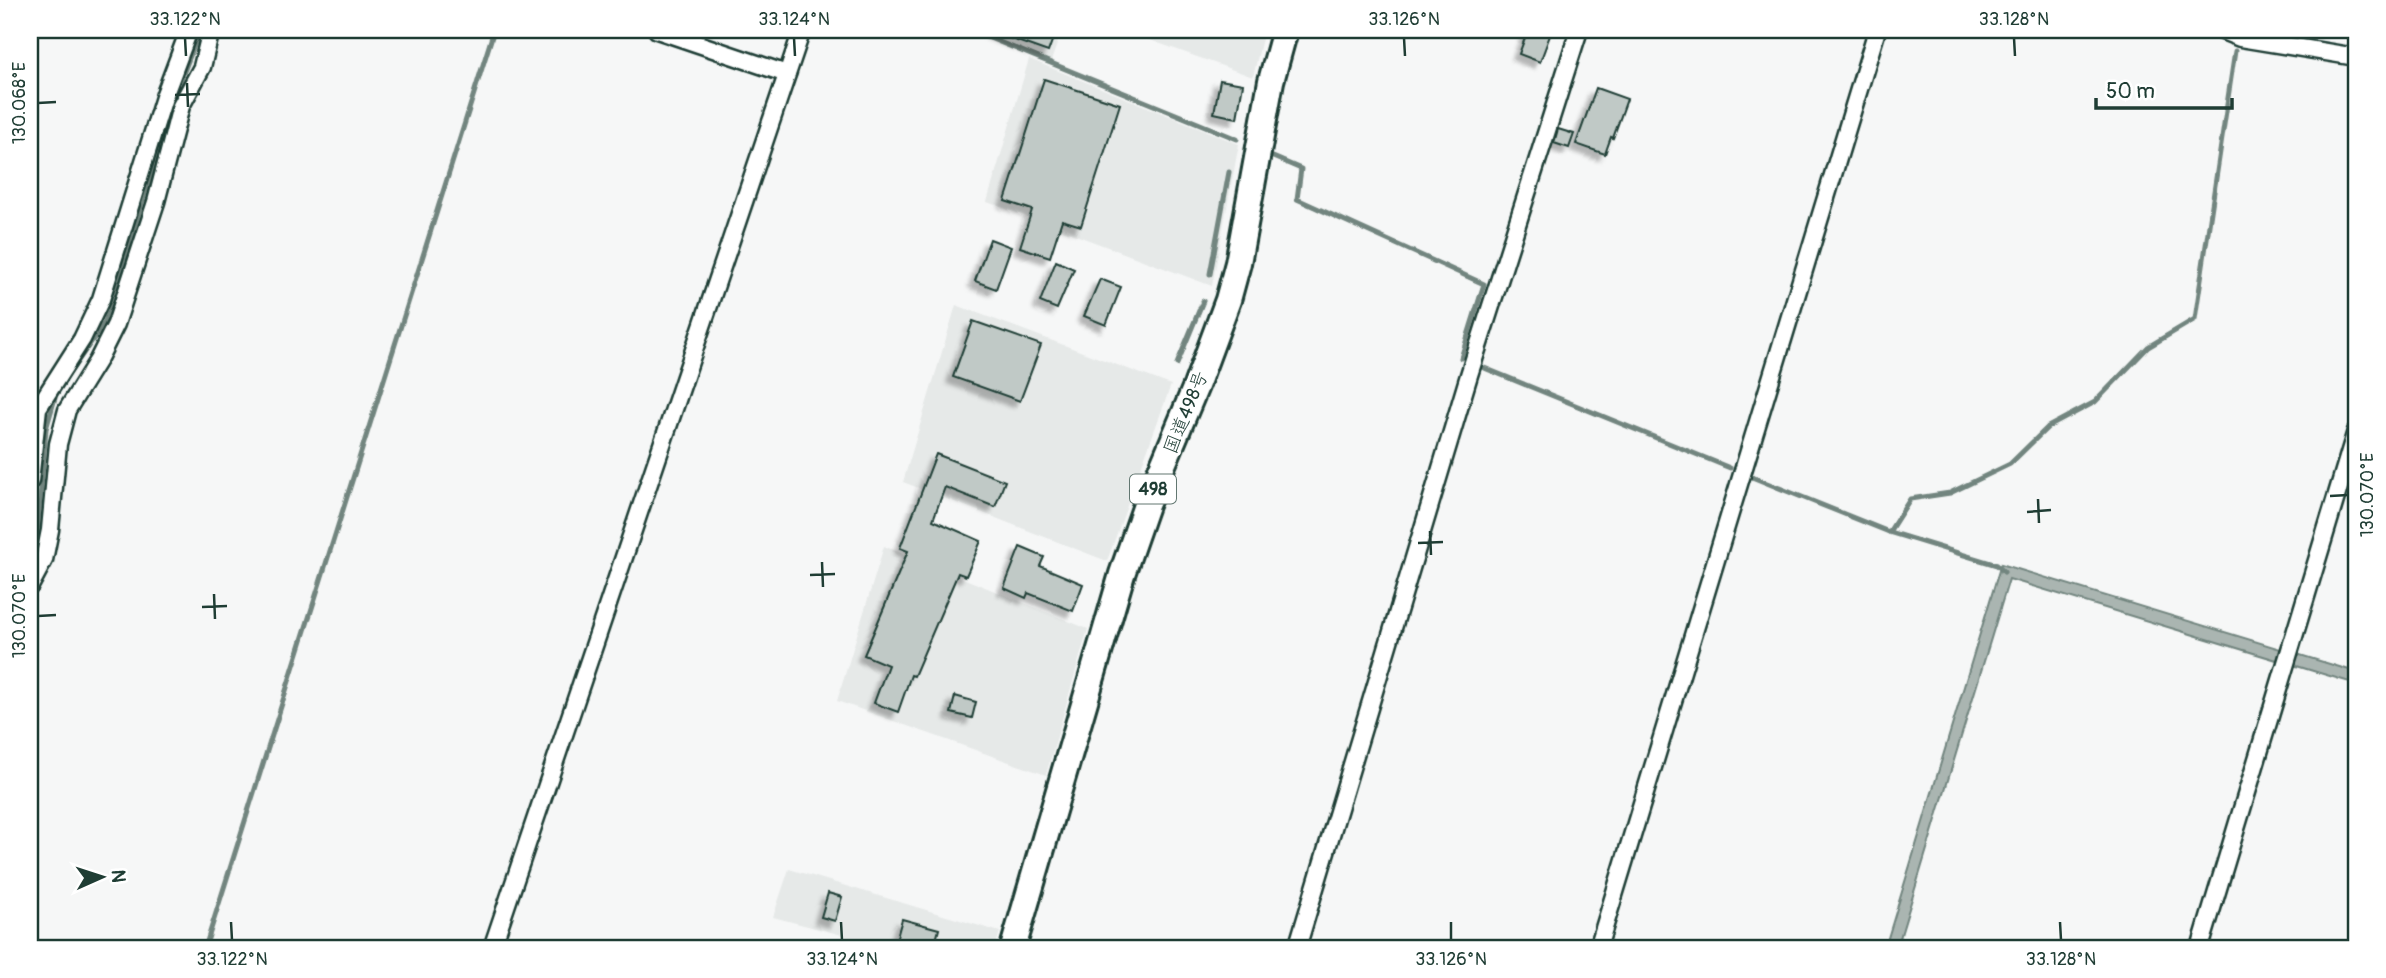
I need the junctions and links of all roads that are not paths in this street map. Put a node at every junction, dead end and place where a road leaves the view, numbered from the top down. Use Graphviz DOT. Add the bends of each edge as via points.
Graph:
graph roads {
  1 [pos="189,30"];
  2 [pos="211,30"];
  3 [pos="657,30"];
  4 [pos="802,30"];
  5 [pos="1284,30"];
  6 [pos="1579,30"];
  7 [pos="1877,30"];
  8 [pos="2220,30"];
  9 [pos="2356,57"];
  10 [pos="787,74"];
  11 [pos="2356,431"];
  12 [pos="30,481"];
  13 [pos="30,586"];
  14 [pos="492,948"];
  15 [pos="1013,948"];
  16 [pos="1297,948"];
  17 [pos="1598,948"];
  18 [pos="2200,948"];
  1 -- 12 [label="street" via="101,299 82,339 38,408"];
  2 -- 13 [label="street" via="202,67 181,107 116,324 67,410 58,444 44,560"];
  3 -- 10 [label="street"];
  4 -- 10 [label="street"];
  5 -- 15 [label="highway, 国道498号 / 498" via="1228,300 1122,574"];
  6 -- 16 [label="street" via="1469,375"];
  7 -- 17 [label="street"];
  8 -- 9 [label="street" via="2240,38"];
  10 -- 14 [label="street"];
  11 -- 18 [label="street"];
}
